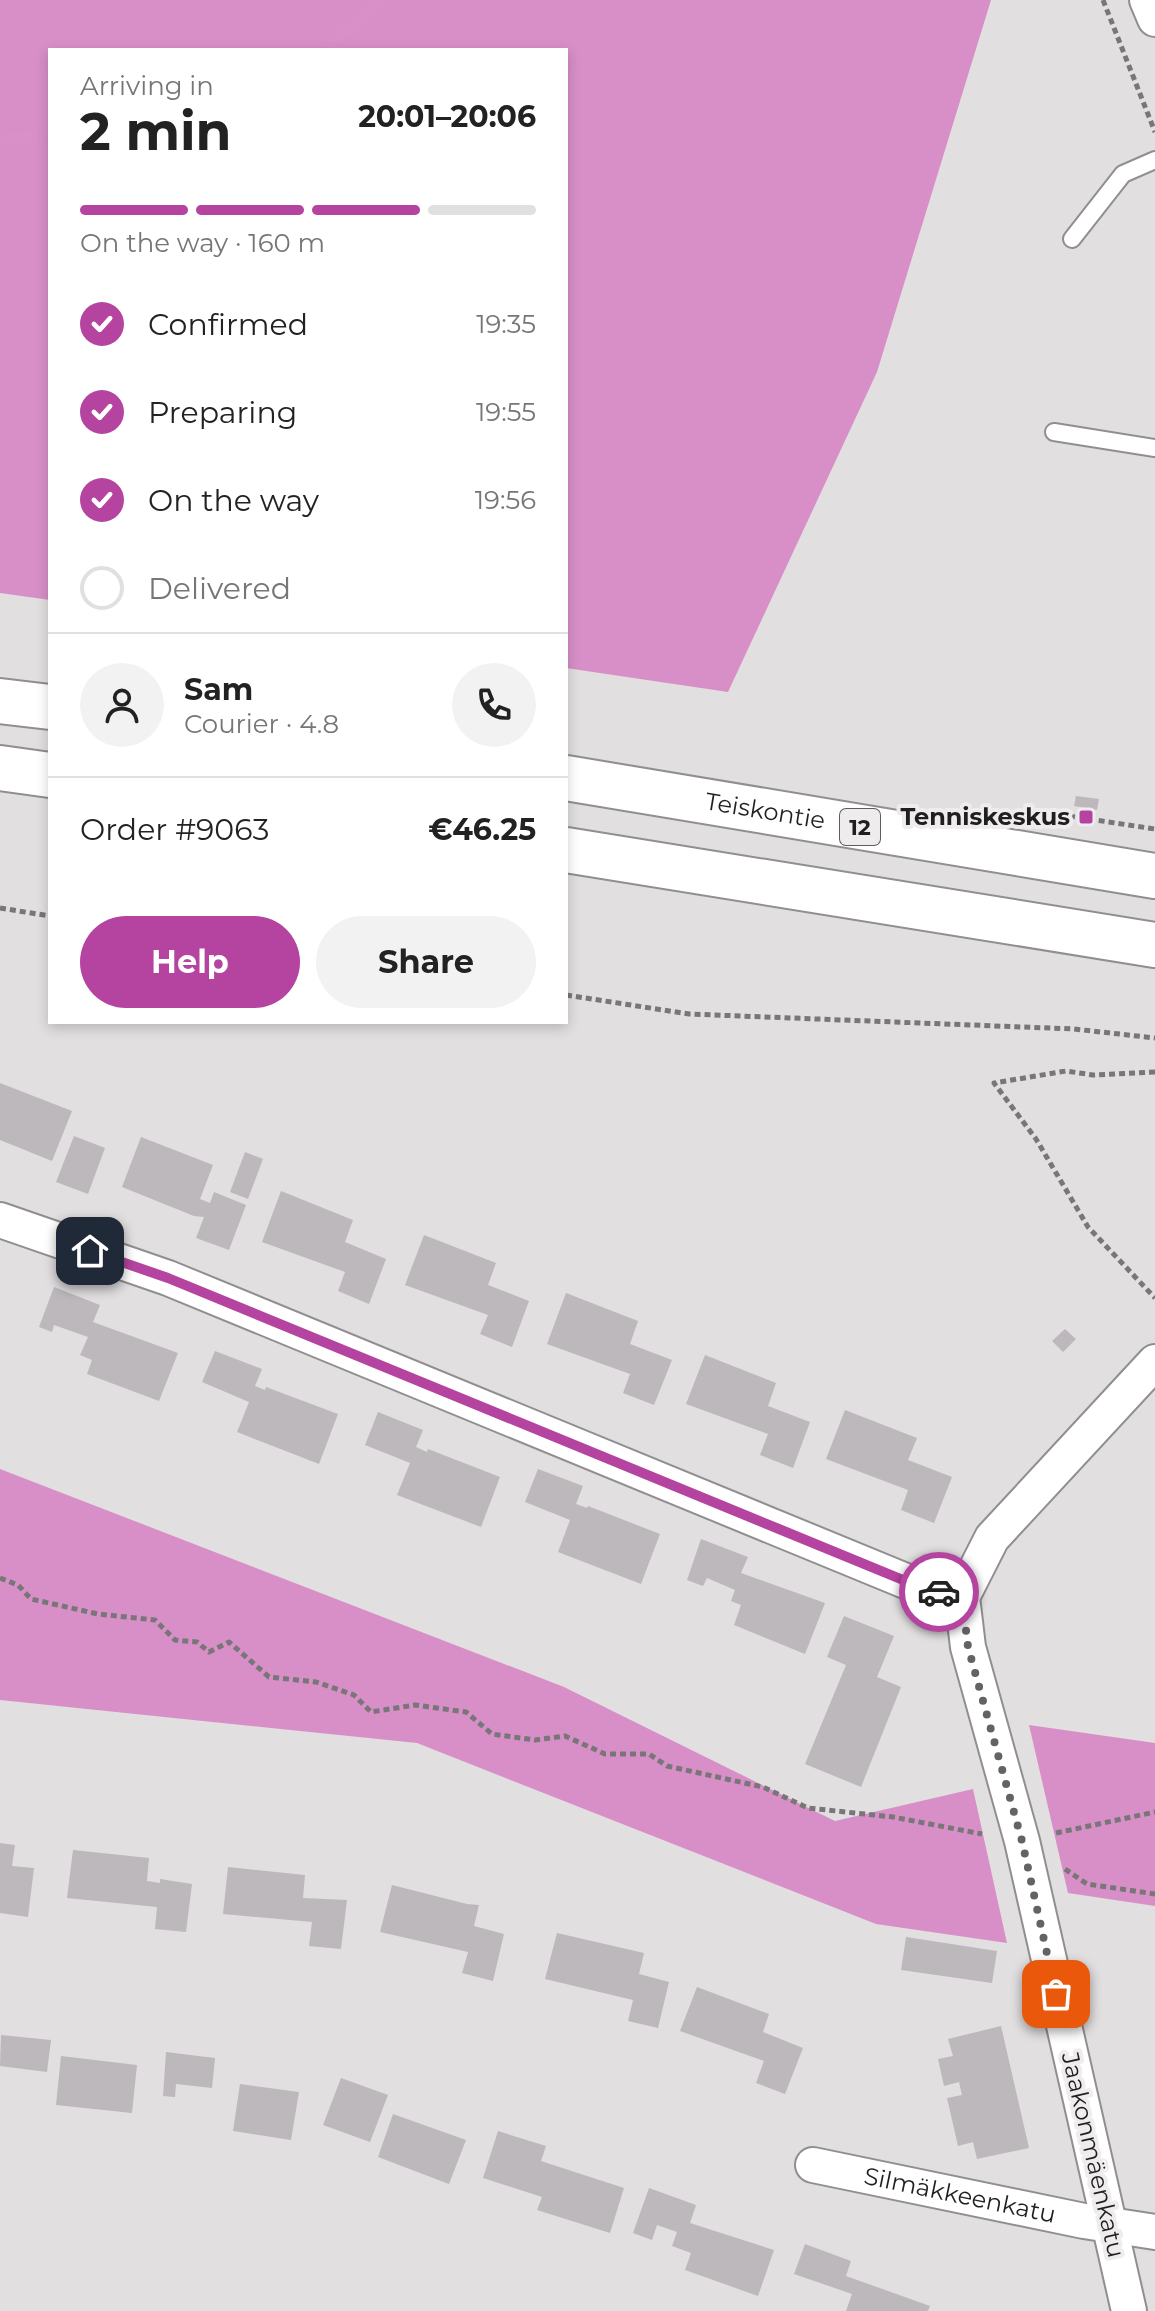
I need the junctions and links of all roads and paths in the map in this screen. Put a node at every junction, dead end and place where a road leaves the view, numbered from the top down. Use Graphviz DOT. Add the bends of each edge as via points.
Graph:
graph roads {
  1 [pos="1103,0"];
  2 [pos="1147,0"];
  3 [pos="1155,19"];
  4 [pos="1155,132"];
  5 [pos="1155,160"];
  6 [pos="1072,239"];
  7 [pos="1054,432"];
  8 [pos="1155,448"];
  9 [pos="0,701"];
  10 [pos="48,707"];
  11 [pos="0,768"];
  12 [pos="48,775"];
  13 [pos="568,778"];
  14 [pos="1064,816"];
  15 [pos="1155,829"];
  16 [pos="568,850"];
  17 [pos="1155,876"];
  18 [pos="0,908"];
  19 [pos="48,916"];
  20 [pos="1155,945"];
  21 [pos="568,995"];
  22 [pos="1155,1038"];
  23 [pos="1155,1072"];
  24 [pos="0,1220"];
  25 [pos="1155,1298"];
  26 [pos="1155,1362"];
  27 [pos="0,1578"];
  28 [pos="962,1597"];
  29 [pos="1155,1812"];
  30 [pos="1022,1841"];
  31 [pos="1055,1862"];
  32 [pos="1155,1894"];
  33 [pos="813,2165"];
  34 [pos="1109,2225"];
  35 [pos="1155,2232"];
  36 [pos="1129,2311"];
  1 -- 4 [label="path"];
  2 -- 3 [label="street"];
  5 -- 6 [label="lane" via="1123,174"];
  7 -- 8 [label="lane"];
  9 -- 10 [label="highway"];
  11 -- 12 [label="highway"];
  13 -- 17 [label="highway, Teiskontie / 12"];
  14 -- 15 [label="path"];
  16 -- 20 [label="highway"];
  18 -- 19 [label="path"];
  21 -- 22 [label="path" via="689,1014 1059,1028"];
  23 -- 25 [label="path" via="1066,1071 994,1083 1036,1139 1088,1227"];
  24 -- 28 [label="street" via="168,1278 925,1589"];
  26 -- 28 [label="street" via="992,1538"];
  27 -- 30 [label="path" via="18,1585 31,1599 155,1620 175,1640 197,1642 209,1652 229,1642 269,1677 316,1682 354,1695 371,1712 415,1705 466,1712 492,1734 535,1740 565,1736 605,1754 649,1754 667,1766 763,1787 808,1808 893,1817"];
  28 -- 30 [label="street, Jaakonmäenkatu" via="968,1647"];
  29 -- 30 [label="path" via="1058,1832 1044,1842"];
  30 -- 34 [label="street, Jaakonmäenkatu"];
  31 -- 32 [label="path" via="1087,1884"];
  33 -- 34 [label="street, Silmäkkeenkatu"];
  34 -- 35 [label="street, Silmäkkeenkatu"];
  34 -- 36 [label="street, Jaakonmäenkatu"];
}
